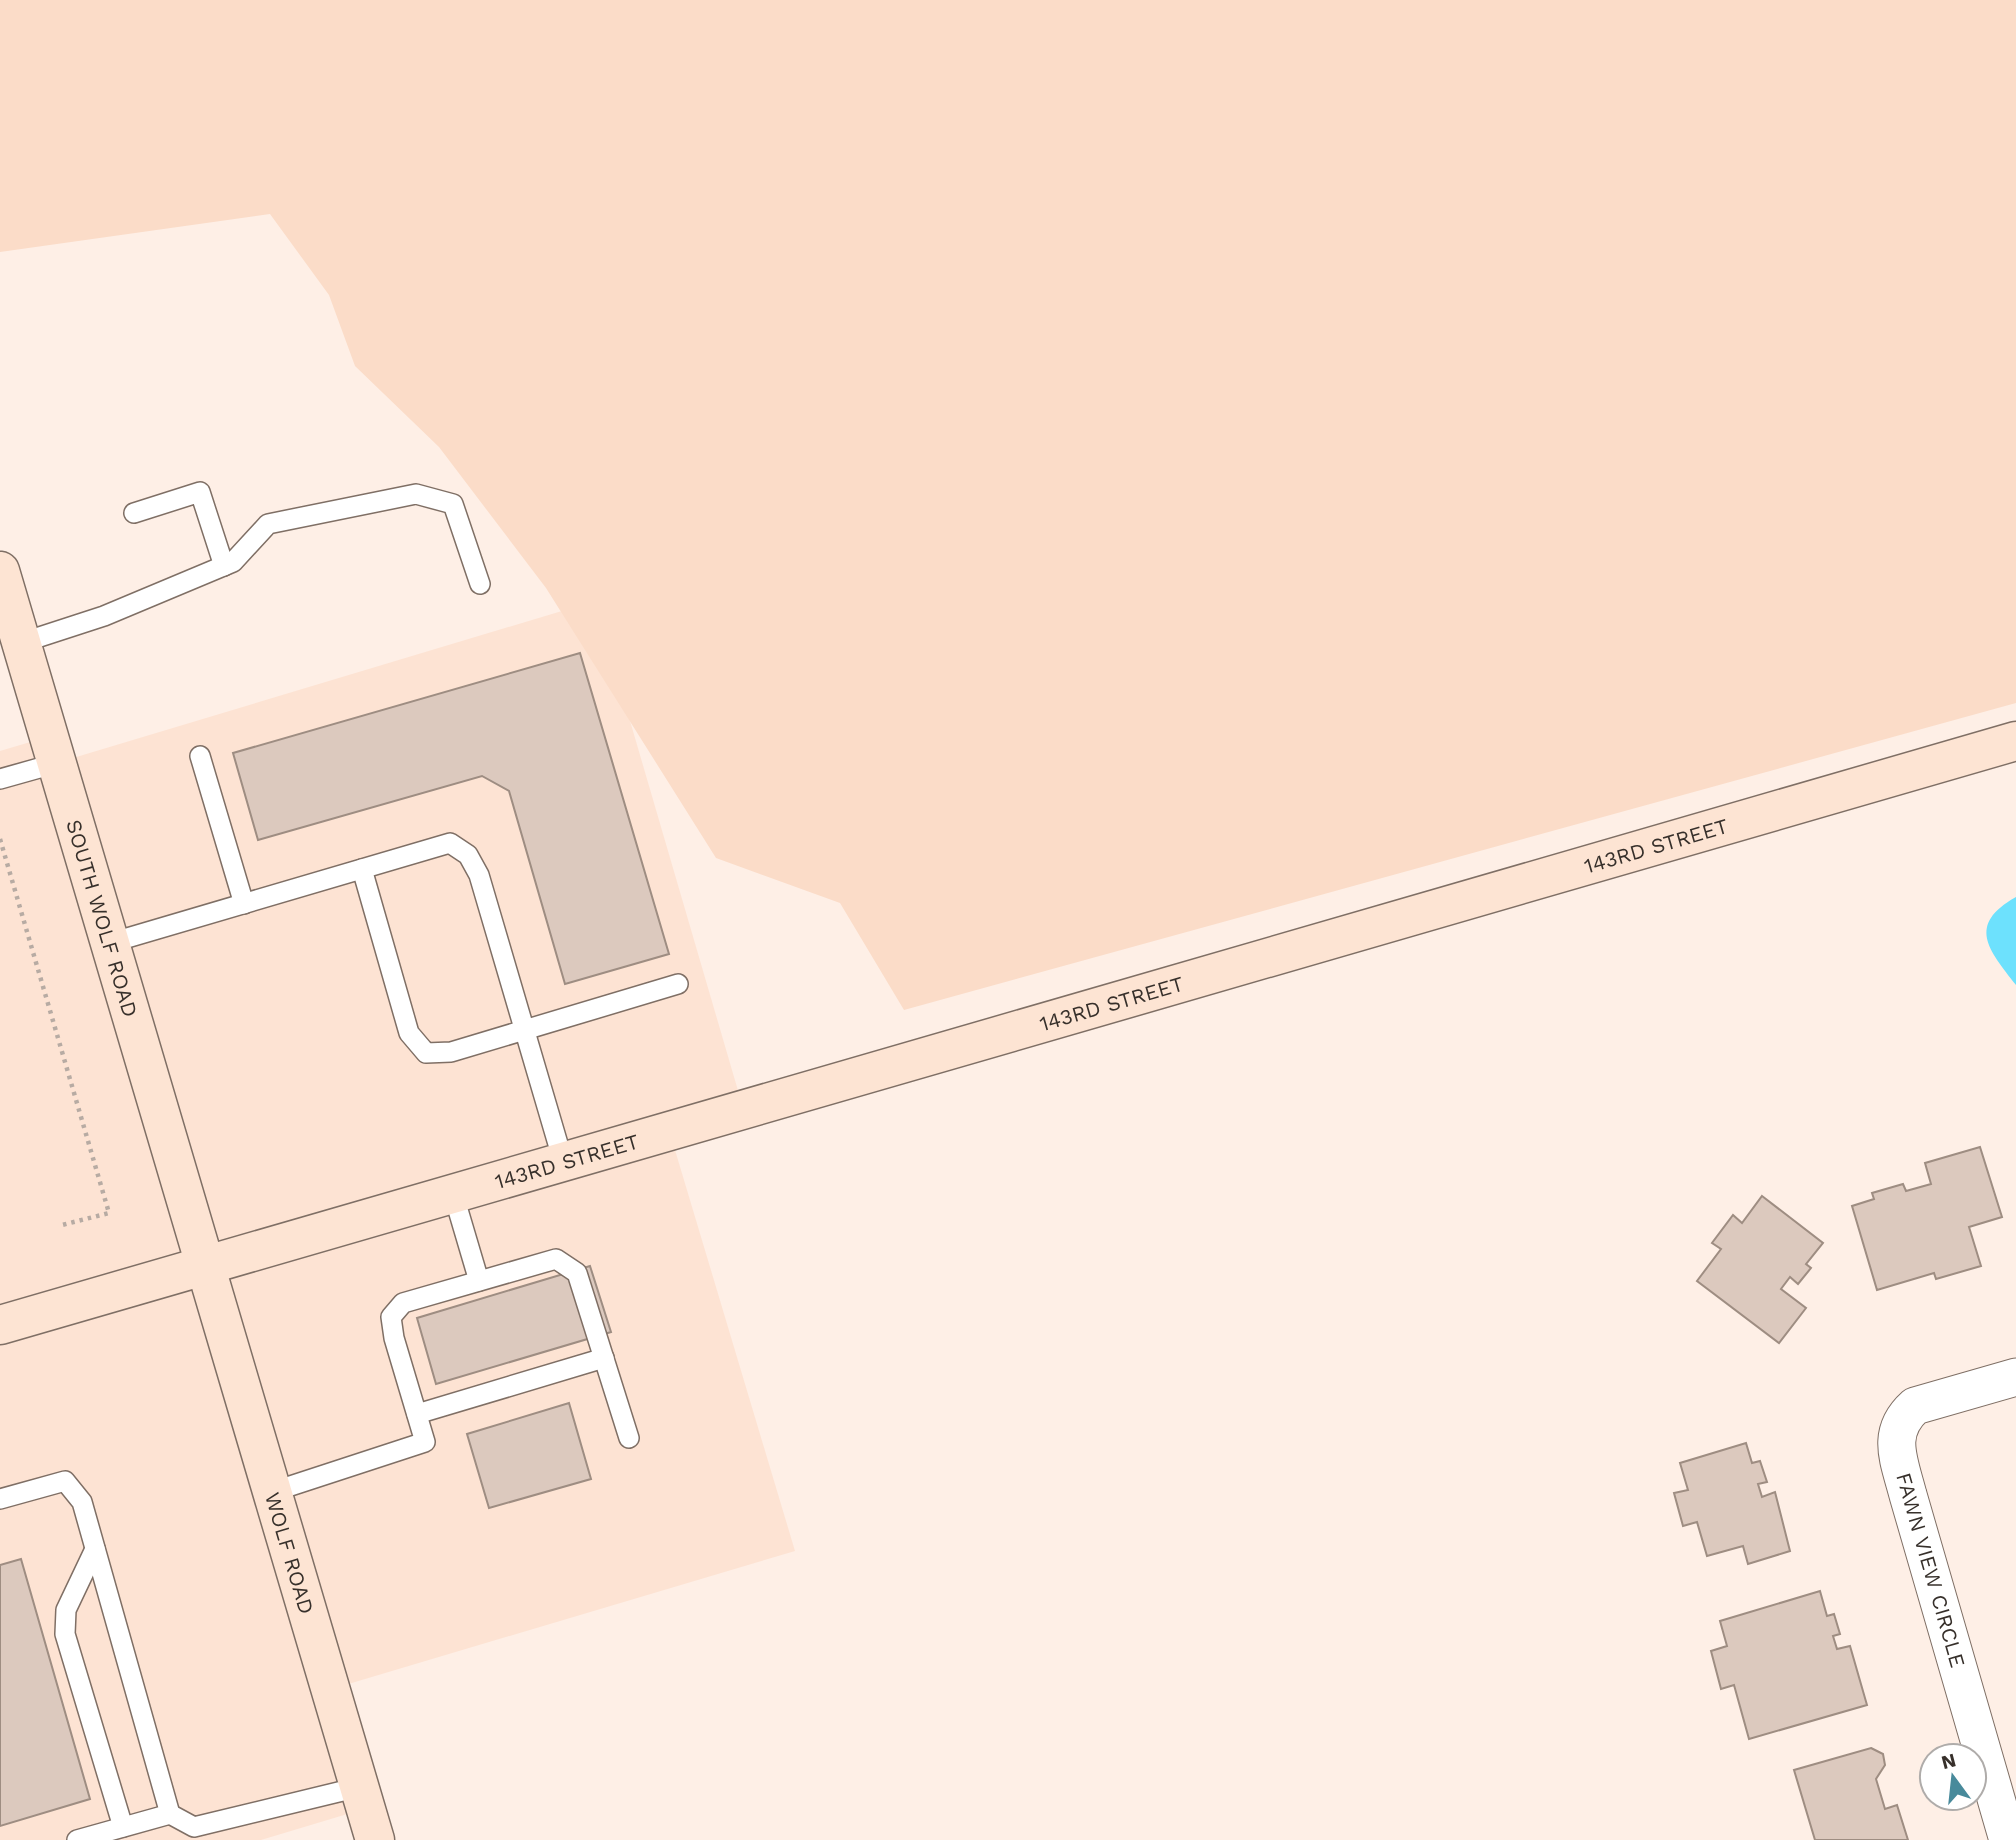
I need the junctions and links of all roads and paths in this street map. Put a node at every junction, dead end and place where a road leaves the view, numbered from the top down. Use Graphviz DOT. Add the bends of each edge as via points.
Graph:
graph roads {
  1 [pos="134,513"];
  2 [pos="224,566"];
  3 [pos="0,571"];
  4 [pos="480,584"];
  5 [pos="21,643"];
  6 [pos="2016,741"];
  7 [pos="200,756"];
  8 [pos="57,763"];
  9 [pos="0,779"];
  10 [pos="0,839"];
  11 [pos="362,869"];
  12 [pos="244,904"];
  13 [pos="110,943"];
  14 [pos="678,984"];
  15 [pos="525,1031"];
  16 [pos="563,1161"];
  17 [pos="453,1193"];
  18 [pos="62,1225"];
  19 [pos="206,1264"];
  20 [pos="479,1281"];
  21 [pos="0,1325"];
  22 [pos="604,1359"];
  23 [pos="2016,1377"];
  24 [pos="417,1414"];
  25 [pos="629,1438"];
  26 [pos="272,1492"];
  27 [pos="0,1499"];
  28 [pos="95,1549"];
  29 [pos="359,1787"];
  30 [pos="170,1814"];
  31 [pos="123,1827"];
  32 [pos="77,1840"];
  33 [pos="375,1840"];
  34 [pos="2008,1840"];
  1 -- 2 [label="lane" via="200,492"];
  2 -- 4 [label="lane" via="268,524 416,494 453,504"];
  2 -- 5 [label="lane" via="104,616"];
  3 -- 5 [label="main road, SOUTH WOLF ROAD"];
  5 -- 8 [label="main road, SOUTH WOLF ROAD"];
  6 -- 16 [label="main road, 143RD STREET"];
  7 -- 12 [label="lane"];
  8 -- 9 [label="lane"];
  8 -- 13 [label="main road, SOUTH WOLF ROAD"];
  10 -- 18 [label="path" via="109,1213"];
  11 -- 12 [label="lane"];
  11 -- 15 [label="lane" via="410,1033 426,1053 452,1052"];
  11 -- 15 [label="lane" via="450,843 468,855 480,875"];
  12 -- 13 [label="lane"];
  13 -- 19 [label="main road, SOUTH WOLF ROAD"];
  14 -- 15 [label="lane"];
  15 -- 16 [label="lane"];
  16 -- 17 [label="main road, 143RD STREET"];
  17 -- 19 [label="main road, 143RD STREET"];
  17 -- 20 [label="lane"];
  19 -- 21 [label="main road, 143RD STREET"];
  19 -- 26 [label="main road, WOLF ROAD"];
  20 -- 22 [label="lane" via="556,1259 577,1273"];
  20 -- 24 [label="lane" via="403,1303 391,1317"];
  22 -- 24 [label="lane"];
  22 -- 25 [label="lane"];
  23 -- 34 [label="street, FAWN VIEW CIRCLE" via="1915,1406 1896,1432 1908,1494"];
  24 -- 26 [label="lane" via="425,1442"];
  26 -- 29 [label="main road, WOLF ROAD"];
  27 -- 28 [label="lane" via="65,1480 82,1502"];
  28 -- 30 [label="lane"];
  28 -- 31 [label="lane" via="66,1610 65,1634"];
  29 -- 30 [label="lane" via="194,1827"];
  29 -- 33 [label="main road, WOLF ROAD"];
  30 -- 31 [label="lane"];
  31 -- 32 [label="lane"];
}
